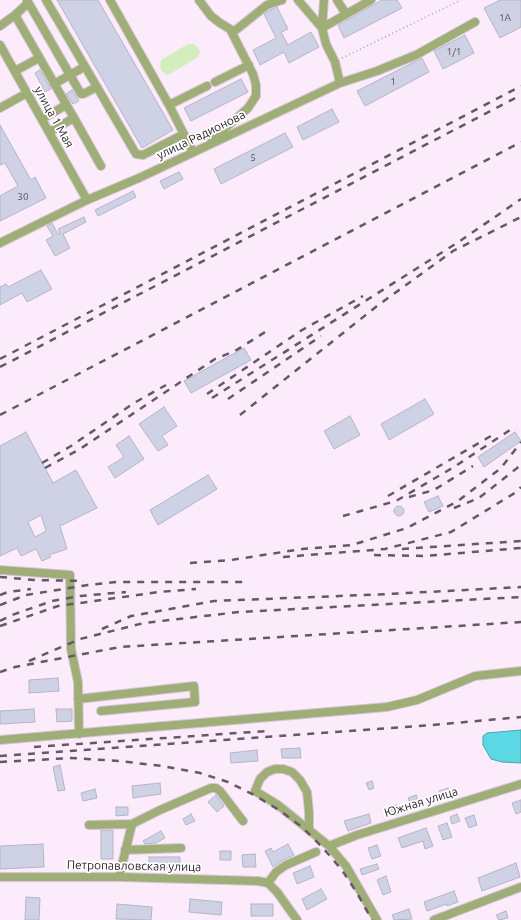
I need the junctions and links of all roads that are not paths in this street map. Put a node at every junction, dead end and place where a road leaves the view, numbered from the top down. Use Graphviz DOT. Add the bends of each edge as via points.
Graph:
graph roads {
  1 [pos="46,0"];
  2 [pos="110,0"];
  3 [pos="199,0"];
  4 [pos="282,0"];
  5 [pos="298,0"];
  6 [pos="324,0"];
  7 [pos="337,0"];
  8 [pos="371,0"];
  9 [pos="27,1"];
  10 [pos="346,14"];
  11 [pos="15,15"];
  12 [pos="475,22"];
  13 [pos="0,26"];
  14 [pos="322,28"];
  15 [pos="232,34"];
  16 [pos="0,45"];
  17 [pos="39,58"];
  18 [pos="249,65"];
  19 [pos="84,67"];
  20 [pos="15,71"];
  21 [pos="70,76"];
  22 [pos="215,82"];
  23 [pos="340,83"];
  24 [pos="54,84"];
  25 [pos="207,86"];
  26 [pos="97,87"];
  27 [pos="27,93"];
  28 [pos="66,105"];
  29 [pos="169,105"];
  30 [pos="0,108"];
  31 [pos="74,118"];
  32 [pos="42,119"];
  33 [pos="49,132"];
  34 [pos="184,134"];
  35 [pos="206,146"];
  36 [pos="193,152"];
  37 [pos="101,166"];
  38 [pos="87,200"];
  39 [pos="0,243"];
  40 [pos="0,570"];
  41 [pos="521,671"];
  42 [pos="78,699"];
  43 [pos="101,711"];
  44 [pos="79,734"];
  45 [pos="0,740"];
  46 [pos="521,784"];
  47 [pos="243,821"];
  48 [pos="132,824"];
  49 [pos="89,825"];
  50 [pos="309,829"];
  51 [pos="329,846"];
  52 [pos="181,848"];
  53 [pos="125,850"];
  54 [pos="316,852"];
  55 [pos="0,877"];
  56 [pos="119,877"];
  57 [pos="268,883"];
  58 [pos="521,887"];
  59 [pos="297,920"];
  60 [pos="377,920"];
  61 [pos="434,920"];
  1 -- 19 [label="street"];
  2 -- 29 [label="street"];
  3 -- 15 [label="street" via="211,16 230,29"];
  4 -- 15 [label="street" via="267,5"];
  5 -- 14 [label="street"];
  6 -- 14 [label="street"];
  7 -- 10 [label="street"];
  8 -- 10 [label="street"];
  9 -- 11 [label="street"];
  9 -- 21 [label="street"];
  10 -- 14 [label="street"];
  11 -- 13 [label="street"];
  11 -- 17 [label="street"];
  12 -- 23 [label="street, улица Радионова" via="416,55"];
  14 -- 23 [label="street"];
  15 -- 18 [label="street"];
  16 -- 20 [label="street, улица 1 Мая"];
  17 -- 20 [label="street"];
  17 -- 24 [label="street"];
  18 -- 22 [label="street"];
  18 -- 35 [label="street" via="256,85 256,96 248,108"];
  19 -- 21 [label="street"];
  19 -- 26 [label="street"];
  20 -- 27 [label="street, улица 1 Мая"];
  21 -- 24 [label="street"];
  21 -- 26 [label="street" via="81,94"];
  23 -- 35 [label="street, улица Радионова"];
  24 -- 28 [label="street"];
  25 -- 29 [label="street"];
  26 -- 34 [label="street" via="136,154 143,155"];
  27 -- 30 [label="street"];
  27 -- 32 [label="street, улица 1 Мая"];
  28 -- 31 [label="street"];
  28 -- 32 [label="street"];
  29 -- 34 [label="street"];
  31 -- 33 [label="street"];
  31 -- 37 [label="street"];
  32 -- 33 [label="street, улица 1 Мая"];
  33 -- 38 [label="street, улица 1 Мая"];
  34 -- 36 [label="street"];
  35 -- 36 [label="street, улица Радионова"];
  36 -- 38 [label="street, улица Радионова"];
  38 -- 39 [label="street, улица Радионова"];
  40 -- 42 [label="street" via="70,575 71,649 78,682"];
  41 -- 44 [label="street" via="475,676 417,700 387,708"];
  42 -- 43 [label="street" via="194,686 195,702"];
  42 -- 44 [label="street"];
  44 -- 45 [label="street"];
  46 -- 51 [label="street, Южная улица" via="356,835"];
  47 -- 48 [label="street" via="220,791 211,788"];
  48 -- 49 [label="street"];
  48 -- 53 [label="street"];
  50 -- 50 [label="street" via="255,791 260,779 267,772 283,769 292,772 300,780 307,792"];
  50 -- 51 [label="street"];
  51 -- 60 [label="street" via="346,866"];
  52 -- 53 [label="street"];
  53 -- 56 [label="street"];
  54 -- 57 [label="street" via="286,865 276,872"];
  55 -- 56 [label="street, Петропавловская улица"];
  56 -- 57 [label="street, Петропавловская улица"];
  57 -- 59 [label="street"];
  58 -- 61 [label="street"];
}
